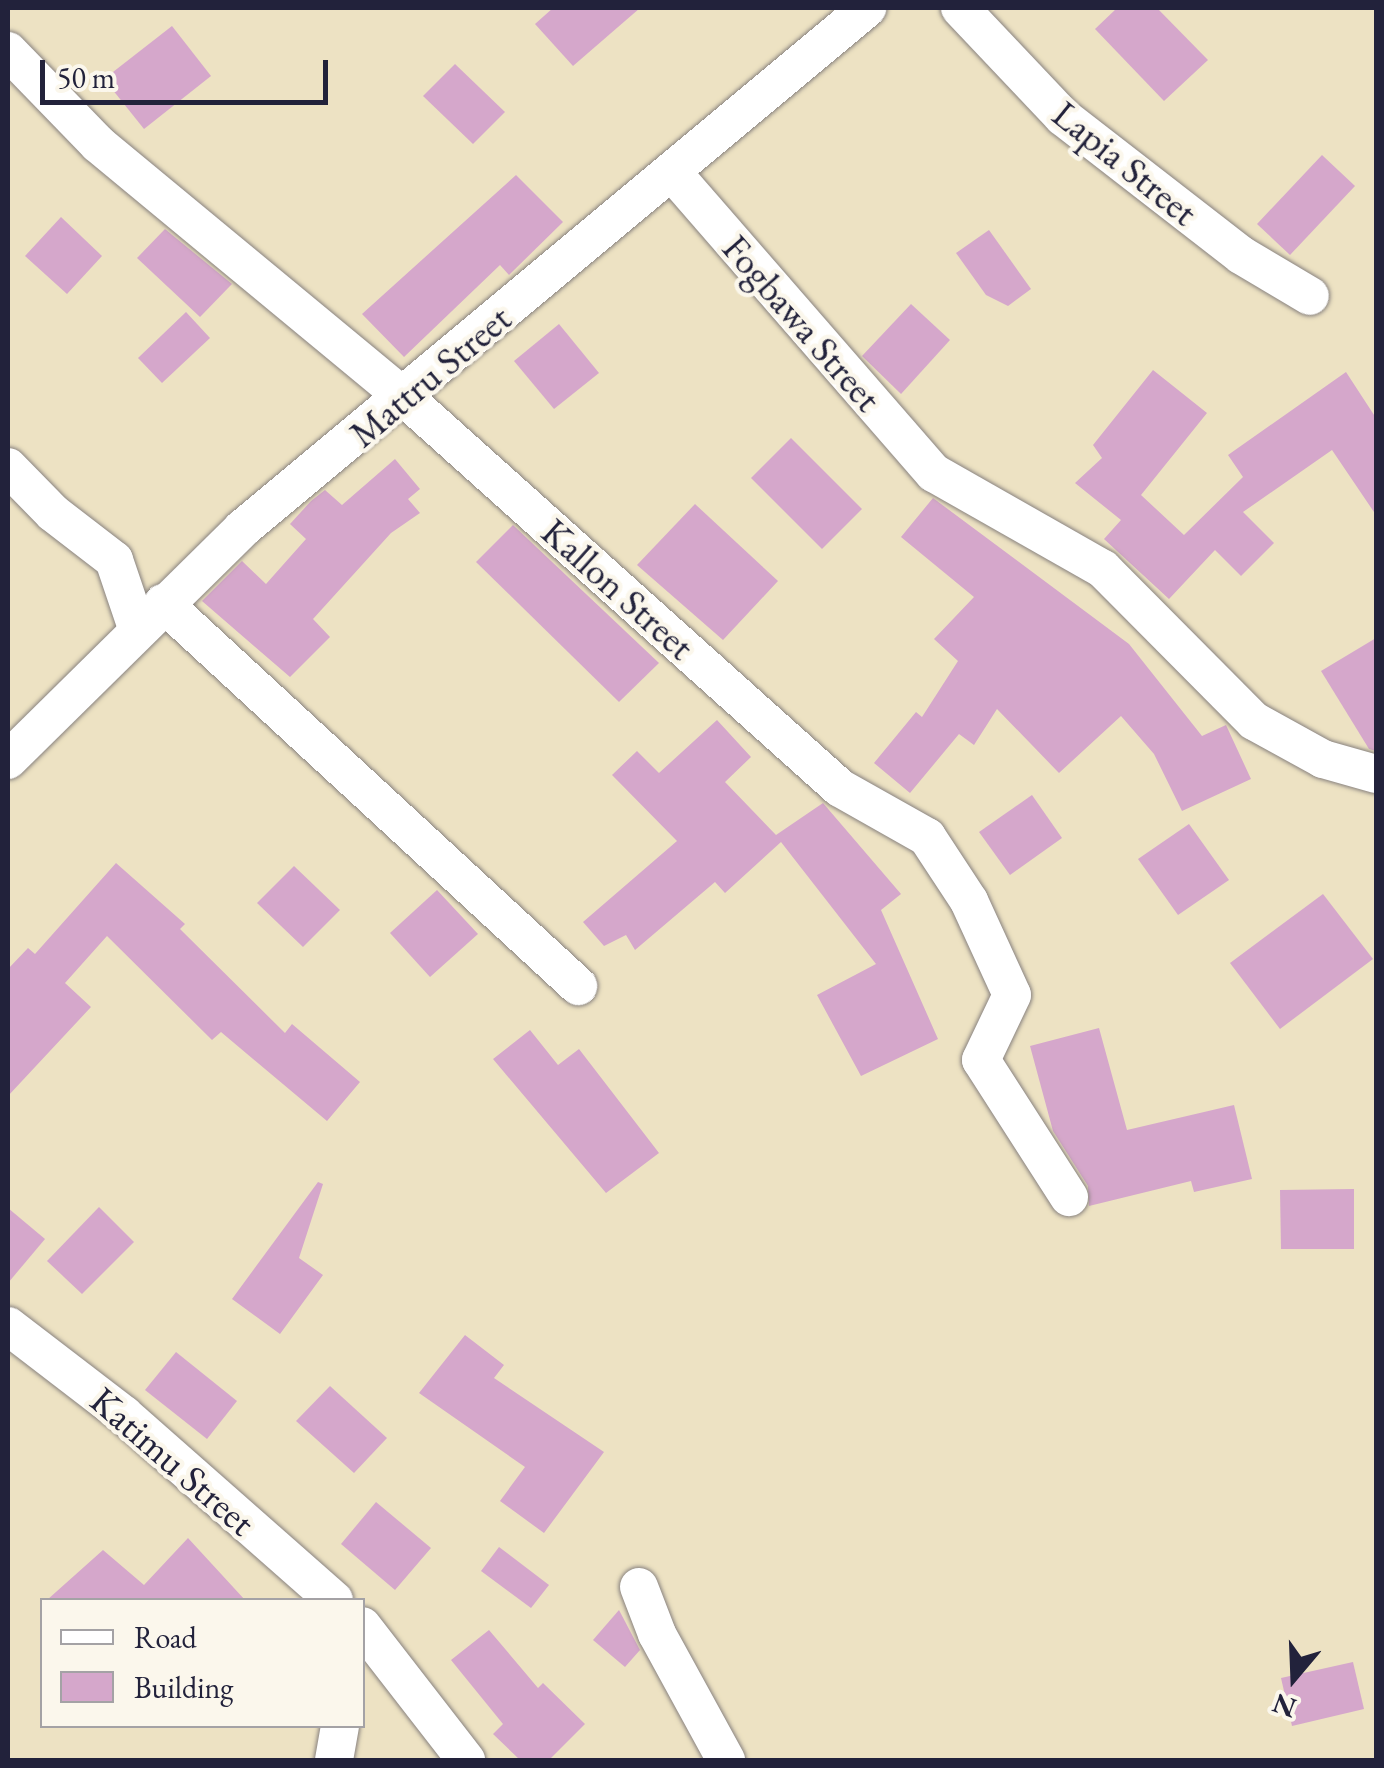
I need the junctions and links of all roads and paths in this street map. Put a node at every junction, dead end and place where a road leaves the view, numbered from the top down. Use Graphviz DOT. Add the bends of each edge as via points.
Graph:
graph roads {
  1 [pos="867,8"];
  2 [pos="960,8"];
  3 [pos="8,51"];
  4 [pos="672,172"];
  5 [pos="1310,296"];
  6 [pos="405,398"];
  7 [pos="8,467"];
  8 [pos="150,616"];
  9 [pos="8,760"];
  10 [pos="1376,774"];
  11 [pos="578,986"];
  12 [pos="1069,1197"];
  13 [pos="8,1326"];
  14 [pos="640,1587"];
  15 [pos="332,1598"];
  16 [pos="365,1630"];
  17 [pos="340,1728"];
  18 [pos="334,1760"];
  19 [pos="466,1760"];
  20 [pos="726,1760"];
  1 -- 4 [label="street, Mattru Street"];
  2 -- 5 [label="street, Lapia Street" via="1063,117 1241,255"];
  3 -- 6 [label="street, Kallon Street" via="98,144"];
  4 -- 6 [label="street, Mattru Street"];
  4 -- 10 [label="street, Fogbawa Street" via="934,473 1103,570 1254,721 1323,759"];
  6 -- 8 [label="street, Mattru Street" via="242,529"];
  6 -- 12 [label="street, Kallon Street" via="840,788 926,837 969,902 1012,995 981,1060"];
  7 -- 8 [label="street" via="114,560"];
  8 -- 9 [label="street, Mattru Street"];
  8 -- 11 [label="street"];
  13 -- 15 [label="street, Katimu Street" via="124,1415"];
  14 -- 20 [label="street" via="657,1634"];
  16 -- 19 [label="street"];
  17 -- 18 [label="street"];
}
